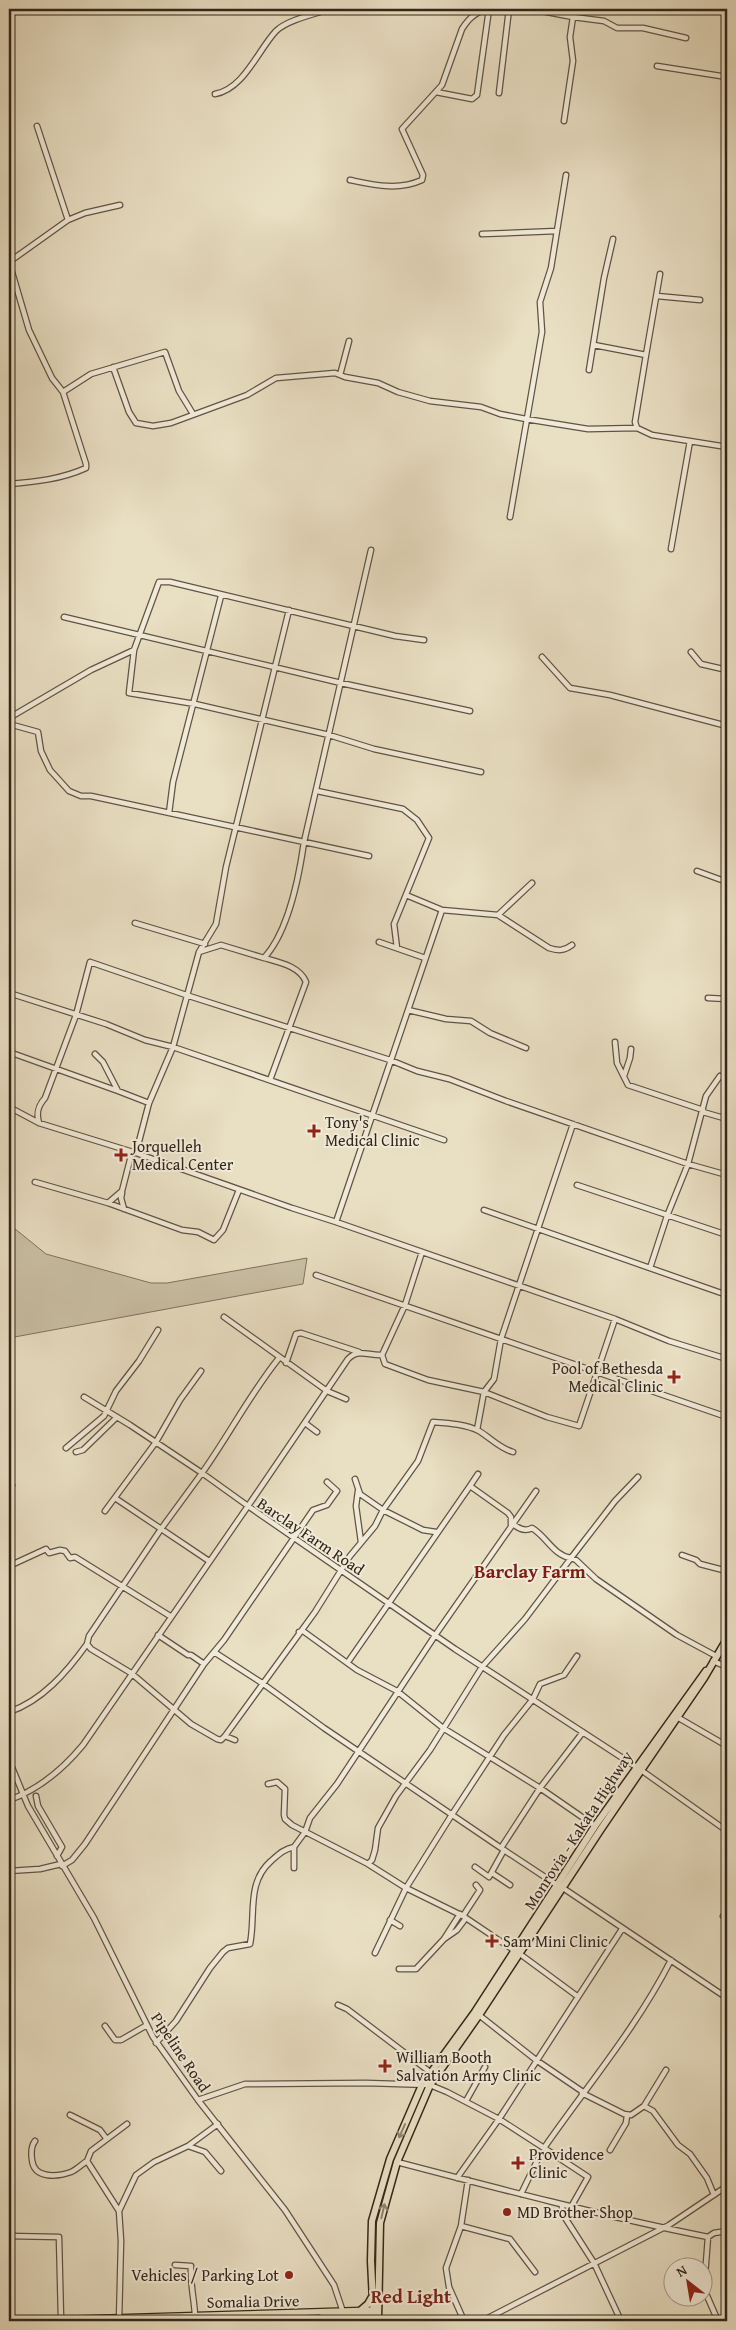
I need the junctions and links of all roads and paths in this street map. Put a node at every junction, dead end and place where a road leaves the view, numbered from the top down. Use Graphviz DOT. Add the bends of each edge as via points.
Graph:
graph roads {
  1 [pos="330,9"];
  2 [pos="487,9"];
  3 [pos="509,9"];
  4 [pos="531,9"];
  5 [pos="573,17"];
  6 [pos="686,38"];
  7 [pos="657,66"];
  8 [pos="727,77"];
  9 [pos="436,92"];
  10 [pos="499,93"];
  11 [pos="215,94"];
  12 [pos="564,121"];
  13 [pos="37,126"];
  14 [pos="566,175"];
  15 [pos="350,180"];
  16 [pos="120,205"];
  17 [pos="68,220"];
  18 [pos="557,231"];
  19 [pos="482,234"];
  20 [pos="613,239"];
  21 [pos="9,262"];
  22 [pos="660,274"];
  23 [pos="657,296"];
  24 [pos="700,300"];
  25 [pos="349,341"];
  26 [pos="594,345"];
  27 [pos="646,355"];
  28 [pos="113,367"];
  29 [pos="589,370"];
  30 [pos="340,375"];
  31 [pos="63,392"];
  32 [pos="193,414"];
  33 [pos="526,419"];
  34 [pos="637,428"];
  35 [pos="690,441"];
  36 [pos="727,447"];
  37 [pos="9,484"];
  38 [pos="510,516"];
  39 [pos="671,549"];
  40 [pos="370,550"];
  41 [pos="221,596"];
  42 [pos="289,610"];
  43 [pos="64,617"];
  44 [pos="354,626"];
  45 [pos="139,635"];
  46 [pos="424,640"];
  47 [pos="134,650"];
  48 [pos="207,650"];
  49 [pos="691,652"];
  50 [pos="542,657"];
  51 [pos="274,666"];
  52 [pos="727,670"];
  53 [pos="341,683"];
  54 [pos="195,704"];
  55 [pos="470,711"];
  56 [pos="9,718"];
  57 [pos="261,720"];
  58 [pos="9,724"];
  59 [pos="727,726"];
  60 [pos="329,735"];
  61 [pos="481,772"];
  62 [pos="316,791"];
  63 [pos="169,814"];
  64 [pos="236,828"];
  65 [pos="304,842"];
  66 [pos="370,856"];
  67 [pos="697,871"];
  68 [pos="727,882"];
  69 [pos="532,883"];
  70 [pos="406,895"];
  71 [pos="442,910"];
  72 [pos="498,914"];
  73 [pos="135,923"];
  74 [pos="378,942"];
  75 [pos="204,944"];
  76 [pos="572,945"];
  77 [pos="397,948"];
  78 [pos="199,952"];
  79 [pos="264,958"];
  80 [pos="425,958"];
  81 [pos="9,993"];
  82 [pos="186,995"];
  83 [pos="708,998"];
  84 [pos="727,999"];
  85 [pos="408,1010"];
  86 [pos="76,1015"];
  87 [pos="290,1028"];
  88 [pos="614,1042"];
  89 [pos="173,1047"];
  90 [pos="526,1048"];
  91 [pos="631,1049"];
  92 [pos="9,1052"];
  93 [pos="95,1054"];
  94 [pos="390,1060"];
  95 [pos="55,1070"];
  96 [pos="624,1076"];
  97 [pos="720,1076"];
  98 [pos="270,1080"];
  99 [pos="118,1091"];
  100 [pos="149,1102"];
  101 [pos="9,1107"];
  102 [pos="703,1111"];
  103 [pos="373,1114"];
  104 [pos="727,1120"];
  105 [pos="39,1123"];
  106 [pos="573,1124"];
  107 [pos="444,1140"];
  108 [pos="134,1153"];
  109 [pos="688,1164"];
  110 [pos="727,1175"];
  111 [pos="35,1182"];
  112 [pos="577,1185"];
  113 [pos="239,1190"];
  114 [pos="122,1191"];
  115 [pos="108,1203"];
  116 [pos="124,1210"];
  117 [pos="484,1210"];
  118 [pos="667,1216"];
  119 [pos="336,1222"];
  120 [pos="537,1230"];
  121 [pos="727,1235"];
  122 [pos="422,1252"];
  123 [pos="650,1268"];
  124 [pos="316,1275"];
  125 [pos="520,1285"];
  126 [pos="727,1295"];
  127 [pos="405,1305"];
  128 [pos="224,1316"];
  129 [pos="615,1319"];
  130 [pos="158,1330"];
  131 [pos="501,1339"];
  132 [pos="359,1352"];
  133 [pos="382,1355"];
  134 [pos="279,1358"];
  135 [pos="727,1359"];
  136 [pos="286,1363"];
  137 [pos="201,1371"];
  138 [pos="597,1373"];
  139 [pos="327,1391"];
  140 [pos="484,1392"];
  141 [pos="84,1397"];
  142 [pos="346,1400"];
  143 [pos="106,1410"];
  144 [pos="117,1417"];
  145 [pos="727,1417"];
  146 [pos="305,1423"];
  147 [pos="477,1430"];
  148 [pos="317,1432"];
  149 [pos="156,1442"];
  150 [pos="66,1448"];
  151 [pos="76,1452"];
  152 [pos="513,1452"];
  153 [pos="202,1474"];
  154 [pos="478,1474"];
  155 [pos="638,1477"];
  156 [pos="355,1479"];
  157 [pos="327,1482"];
  158 [pos="470,1486"];
  159 [pos="358,1491"];
  160 [pos="536,1492"];
  161 [pos="115,1498"];
  162 [pos="248,1506"];
  163 [pos="383,1510"];
  164 [pos="105,1511"];
  165 [pos="512,1525"];
  166 [pos="161,1529"];
  167 [pos="436,1532"];
  168 [pos="295,1537"];
  169 [pos="361,1543"];
  170 [pos="682,1555"];
  171 [pos="571,1558"];
  172 [pos="209,1561"];
  173 [pos="9,1566"];
  174 [pos="342,1570"];
  175 [pos="727,1570"];
  176 [pos="122,1586"];
  177 [pos="388,1603"];
  178 [pos="170,1616"];
  179 [pos="299,1632"];
  180 [pos="436,1634"];
  181 [pos="158,1635"];
  182 [pos="727,1639"];
  183 [pos="87,1644"];
  184 [pos="214,1652"];
  185 [pos="577,1656"];
  186 [pos="715,1659"];
  187 [pos="348,1662"];
  188 [pos="204,1664"];
  189 [pos="482,1667"];
  190 [pos="727,1667"];
  191 [pos="708,1668"];
  192 [pos="131,1673"];
  193 [pos="262,1683"];
  194 [pos="397,1691"];
  195 [pos="533,1698"];
  196 [pos="174,1710"];
  197 [pos="9,1712"];
  198 [pos="677,1716"];
  199 [pos="443,1728"];
  200 [pos="583,1732"];
  201 [pos="224,1736"];
  202 [pos="235,1740"];
  203 [pos="727,1746"];
  204 [pos="358,1751"];
  205 [pos="490,1758"];
  206 [pos="9,1760"];
  207 [pos="638,1768"];
  208 [pos="268,1784"];
  209 [pos="406,1784"];
  210 [pos="540,1788"];
  211 [pos="23,1792"];
  212 [pos="36,1796"];
  213 [pos="9,1800"];
  214 [pos="451,1816"];
  215 [pos="595,1826"];
  216 [pos="727,1831"];
  217 [pos="305,1832"];
  218 [pos="294,1847"];
  219 [pos="503,1849"];
  220 [pos="57,1856"];
  221 [pos="368,1864"];
  222 [pos="62,1865"];
  223 [pos="475,1867"];
  224 [pos="294,1868"];
  225 [pos="9,1871"];
  226 [pos="492,1873"];
  227 [pos="476,1885"];
  228 [pos="510,1885"];
  229 [pos="560,1887"];
  230 [pos="406,1888"];
  231 [pos="463,1916"];
  232 [pos="390,1920"];
  233 [pos="400,1926"];
  234 [pos="622,1929"];
  235 [pos="517,1952"];
  236 [pos="375,1953"];
  237 [pos="671,1960"];
  238 [pos="399,1969"];
  239 [pos="577,1996"];
  240 [pos="727,1998"];
  241 [pos="338,2005"];
  242 [pos="478,2015"];
  243 [pos="146,2025"];
  244 [pos="105,2026"];
  245 [pos="156,2043"];
  246 [pos="536,2060"];
  247 [pos="485,2067"];
  248 [pos="666,2070"];
  249 [pos="430,2072"];
  250 [pos="422,2085"];
  251 [pos="430,2085"];
  252 [pos="583,2092"];
  253 [pos="198,2100"];
  254 [pos="466,2102"];
  255 [pos="644,2106"];
  256 [pos="70,2115"];
  257 [pos="627,2115"];
  258 [pos="498,2119"];
  259 [pos="127,2124"];
  260 [pos="218,2124"];
  261 [pos="106,2138"];
  262 [pos="35,2141"];
  263 [pos="188,2146"];
  264 [pos="544,2148"];
  265 [pos="610,2150"];
  266 [pos="538,2159"];
  267 [pos="87,2161"];
  268 [pos="397,2162"];
  269 [pos="221,2171"];
  270 [pos="457,2178"];
  271 [pos="468,2180"];
  272 [pos="727,2186"];
  273 [pos="521,2194"];
  274 [pos="714,2195"];
  275 [pos="562,2205"];
  276 [pos="571,2207"];
  277 [pos="119,2211"];
  278 [pos="461,2226"];
  279 [pos="662,2228"];
  280 [pos="727,2231"];
  281 [pos="9,2236"];
  282 [pos="708,2237"];
  283 [pos="594,2264"];
  284 [pos="175,2265"];
  285 [pos="535,2272"];
  286 [pos="373,2296"];
  287 [pos="360,2313"];
  288 [pos="343,2314"];
  289 [pos="195,2315"];
  290 [pos="375,2316"];
  291 [pos="61,2319"];
  292 [pos="119,2319"];
  293 [pos="176,2320"];
  294 [pos="9,2321"];
  295 [pos="131,2321"];
  296 [pos="464,2321"];
  297 [pos="482,2321"];
  298 [pos="622,2321"];
  299 [pos="718,2321"];
  1 -- 11 [label="street" via="277,30 236,83 223,93"];
  2 -- 9 [label="street" via="472,15 462,29 442,85"];
  2 -- 9 [label="street" via="477,95 472,99"];
  3 -- 10 [label="street"];
  4 -- 5 [label="street"];
  5 -- 6 [label="street" via="604,21 618,28 643,28"];
  5 -- 12 [label="street" via="570,37 573,60"];
  7 -- 8 [label="street"];
  9 -- 15 [label="street" via="402,129 423,174 422,180 382,187"];
  13 -- 17 [label="street"];
  14 -- 18 [label="street"];
  16 -- 17 [label="street"];
  17 -- 21 [label="street"];
  18 -- 19 [label="street"];
  18 -- 33 [label="street" via="552,268 540,302 542,332"];
  20 -- 26 [label="street"];
  21 -- 31 [label="street" via="29,330 52,378"];
  22 -- 23 [label="street"];
  23 -- 24 [label="street"];
  23 -- 27 [label="street"];
  25 -- 30 [label="street"];
  26 -- 27 [label="street"];
  26 -- 29 [label="street"];
  27 -- 34 [label="street" via="635,422"];
  28 -- 31 [label="street" via="91,374"];
  28 -- 32 [label="street" via="129,412 136,422 153,426"];
  28 -- 32 [label="street" via="165,352 179,391"];
  30 -- 32 [label="street" via="326,372 276,378 247,395"];
  30 -- 33 [label="street" via="378,383 430,401 481,407"];
  31 -- 37 [label="street" via="86,468 37,482"];
  33 -- 34 [label="street" via="588,429"];
  33 -- 38 [label="street"];
  34 -- 35 [label="street" via="652,436"];
  35 -- 36 [label="street"];
  35 -- 39 [label="street"];
  40 -- 44 [label="street"];
  41 -- 42 [label="street"];
  41 -- 45 [label="street" via="159,582"];
  41 -- 48 [label="street"];
  42 -- 44 [label="street"];
  42 -- 51 [label="street"];
  43 -- 45 [label="street"];
  44 -- 46 [label="street"];
  44 -- 53 [label="street"];
  45 -- 47 [label="street"];
  45 -- 48 [label="street"];
  47 -- 54 [label="street" via="129,693"];
  47 -- 56 [label="street" via="91,670"];
  48 -- 51 [label="street"];
  48 -- 54 [label="street"];
  49 -- 52 [label="street" via="701,664"];
  50 -- 59 [label="street" via="570,688 610,695"];
  51 -- 53 [label="street"];
  51 -- 57 [label="street"];
  53 -- 55 [label="street"];
  53 -- 60 [label="street"];
  54 -- 57 [label="street"];
  54 -- 63 [label="street" via="173,782"];
  57 -- 60 [label="street"];
  57 -- 64 [label="street"];
  58 -- 63 [label="street" via="38,732 45,761 69,791"];
  60 -- 61 [label="street" via="374,749"];
  60 -- 62 [label="street"];
  62 -- 65 [label="street"];
  62 -- 70 [label="street" via="403,809 417,820 428,838"];
  63 -- 64 [label="street"];
  64 -- 65 [label="street"];
  64 -- 75 [label="street" via="216,924"];
  65 -- 66 [label="street"];
  65 -- 79 [label="street" via="298,883 274,948"];
  67 -- 68 [label="street"];
  69 -- 72 [label="street"];
  70 -- 71 [label="street"];
  70 -- 77 [label="street" via="394,924"];
  71 -- 72 [label="street"];
  71 -- 80 [label="street"];
  72 -- 76 [label="street" via="549,948 567,949"];
  73 -- 75 [label="street"];
  74 -- 77 [label="street"];
  75 -- 78 [label="street"];
  77 -- 80 [label="street"];
  78 -- 79 [label="street" via="221,945"];
  78 -- 82 [label="street"];
  79 -- 87 [label="street" via="292,967 306,982"];
  80 -- 85 [label="street"];
  81 -- 86 [label="street"];
  82 -- 86 [label="street" via="90,962"];
  82 -- 87 [label="street"];
  82 -- 89 [label="street"];
  83 -- 84 [label="street"];
  85 -- 90 [label="street" via="471,1021"];
  85 -- 94 [label="street"];
  86 -- 89 [label="street"];
  86 -- 95 [label="street"];
  87 -- 94 [label="street"];
  87 -- 98 [label="street"];
  88 -- 96 [label="street" via="617,1063"];
  89 -- 98 [label="street"];
  89 -- 100 [label="street"];
  91 -- 96 [label="street"];
  92 -- 95 [label="street"];
  93 -- 99 [label="street" via="103,1062"];
  94 -- 103 [label="street"];
  94 -- 106 [label="street"];
  95 -- 99 [label="street"];
  95 -- 105 [label="street" via="39,1104"];
  96 -- 102 [label="street" via="628,1085 635,1089 657,1093"];
  97 -- 102 [label="street" via="706,1096"];
  98 -- 103 [label="street"];
  99 -- 100 [label="street"];
  100 -- 108 [label="street"];
  101 -- 105 [label="street"];
  102 -- 104 [label="street"];
  102 -- 109 [label="street"];
  103 -- 107 [label="street"];
  103 -- 119 [label="street"];
  105 -- 108 [label="street"];
  106 -- 109 [label="street"];
  106 -- 120 [label="street"];
  108 -- 113 [label="street"];
  108 -- 114 [label="street"];
  109 -- 110 [label="street"];
  109 -- 118 [label="street"];
  111 -- 115 [label="street"];
  112 -- 118 [label="street"];
  113 -- 116 [label="street" via="223,1230 214,1240 198,1232 182,1230"];
  113 -- 119 [label="street"];
  114 -- 115 [label="street"];
  114 -- 116 [label="street"];
  115 -- 116 [label="street"];
  117 -- 120 [label="street"];
  118 -- 121 [label="street"];
  118 -- 123 [label="street"];
  119 -- 122 [label="street"];
  120 -- 123 [label="street"];
  120 -- 125 [label="street"];
  122 -- 125 [label="street"];
  122 -- 127 [label="street"];
  123 -- 126 [label="street"];
  124 -- 127 [label="street"];
  125 -- 129 [label="street"];
  125 -- 131 [label="street"];
  127 -- 131 [label="street"];
  127 -- 133 [label="street"];
  128 -- 134 [label="street"];
  129 -- 135 [label="street" via="669,1341"];
  129 -- 138 [label="street"];
  130 -- 143 [label="street"];
  131 -- 138 [label="street"];
  131 -- 140 [label="street" via="494,1379"];
  132 -- 133 [label="street"];
  132 -- 136 [label="street" via="301,1333 296,1334"];
  132 -- 139 [label="street" via="348,1359"];
  133 -- 140 [label="street" via="385,1364 428,1380"];
  134 -- 136 [label="street"];
  134 -- 153 [label="street" via="258,1384 235,1426"];
  136 -- 139 [label="street"];
  137 -- 149 [label="street"];
  138 -- 140 [label="street" via="579,1426"];
  138 -- 145 [label="street"];
  139 -- 142 [label="street"];
  139 -- 146 [label="street"];
  140 -- 147 [label="street"];
  141 -- 143 [label="street"];
  143 -- 144 [label="street"];
  143 -- 150 [label="street" via="95,1425"];
  144 -- 149 [label="street"];
  144 -- 151 [label="street" via="83,1450"];
  146 -- 148 [label="street"];
  146 -- 162 [label="street"];
  147 -- 152 [label="street" via="501,1449"];
  147 -- 163 [label="street" via="432,1422 418,1461"];
  149 -- 153 [label="street"];
  149 -- 161 [label="street"];
  153 -- 162 [label="street"];
  153 -- 166 [label="street"];
  154 -- 158 [label="street"];
  155 -- 171 [label="street"];
  156 -- 159 [label="street"];
  157 -- 168 [label="street" via="337,1492 326,1504 313,1510"];
  158 -- 165 [label="street" via="508,1513"];
  158 -- 167 [label="street"];
  159 -- 163 [label="street"];
  159 -- 169 [label="street" via="356,1506"];
  160 -- 165 [label="street"];
  161 -- 164 [label="street"];
  161 -- 166 [label="street"];
  162 -- 168 [label="street, Barclay Farm Road"];
  162 -- 172 [label="street, Barclay Farm Road"];
  163 -- 167 [label="street" via="423,1530"];
  163 -- 169 [label="street"];
  165 -- 171 [label="street" via="519,1529 532,1528 558,1553"];
  165 -- 180 [label="street"];
  166 -- 172 [label="street"];
  166 -- 176 [label="street"];
  167 -- 177 [label="street"];
  168 -- 174 [label="street, Barclay Farm Road"];
  168 -- 184 [label="street"];
  169 -- 174 [label="street"];
  170 -- 175 [label="street" via="700,1564"];
  171 -- 186 [label="street" via="596,1579"];
  171 -- 189 [label="street" via="525,1620"];
  172 -- 178 [label="street, Barclay Farm Road"];
  173 -- 176 [label="street" via="46,1549 49,1553 65,1550 70,1558 76,1557"];
  174 -- 177 [label="street, Barclay Farm Road"];
  174 -- 179 [label="street"];
  176 -- 178 [label="street"];
  176 -- 183 [label="street"];
  177 -- 180 [label="street, Barclay Farm Road"];
  177 -- 187 [label="street"];
  178 -- 181 [label="street, Barclay Farm Road"];
  179 -- 187 [label="street" via="303,1631"];
  179 -- 193 [label="street"];
  180 -- 189 [label="street, Barclay Farm Road"];
  180 -- 194 [label="street"];
  181 -- 188 [label="street"];
  181 -- 192 [label="street, Barclay Farm Road"];
  182 -- 186 [label="highway, Monrovia - Kakata Highway"];
  183 -- 192 [label="street"];
  183 -- 197 [label="street" via="55,1683 24,1707"];
  184 -- 188 [label="street"];
  184 -- 193 [label="street"];
  185 -- 195 [label="street" via="564,1675 540,1684"];
  186 -- 190 [label="street"];
  186 -- 191 [label="highway, Monrovia - Kakata Highway"];
  187 -- 194 [label="street"];
  188 -- 196 [label="street"];
  189 -- 195 [label="street, Barclay Farm Road"];
  189 -- 199 [label="street"];
  191 -- 198 [label="highway, Monrovia - Kakata Highway"];
  191 -- 207 [label="highway, Monrovia - Kakata Highway"];
  192 -- 196 [label="street"];
  192 -- 211 [label="street, Barclay Farm Road" via="71,1759 40,1785"];
  193 -- 201 [label="street"];
  193 -- 204 [label="street"];
  194 -- 199 [label="street"];
  194 -- 204 [label="street"];
  195 -- 200 [label="street, Barclay Farm Road"];
  195 -- 205 [label="street"];
  196 -- 201 [label="street" via="217,1740"];
  196 -- 222 [label="street" via="85,1844 72,1860"];
  198 -- 203 [label="street"];
  198 -- 207 [label="highway, Monrovia - Kakata Highway"];
  199 -- 205 [label="street"];
  199 -- 209 [label="street"];
  200 -- 207 [label="street, Barclay Farm Road"];
  200 -- 210 [label="street"];
  201 -- 202 [label="street"];
  204 -- 209 [label="street"];
  204 -- 217 [label="street" via="310,1818"];
  205 -- 210 [label="street"];
  205 -- 214 [label="street"];
  206 -- 211 [label="street, Pipeline Road"];
  207 -- 215 [label="highway, Monrovia - Kakata Highway"];
  207 -- 216 [label="street, Barclay Farm Road"];
  207 -- 229 [label="highway, Monrovia - Kakata Highway"];
  208 -- 217 [label="street" via="282,1784 285,1819"];
  209 -- 214 [label="street"];
  209 -- 221 [label="street" via="381,1822 372,1860"];
  210 -- 215 [label="street"];
  210 -- 219 [label="street"];
  211 -- 213 [label="street, Barclay Farm Road"];
  211 -- 220 [label="street, Pipeline Road"];
  212 -- 220 [label="street" via="38,1806 62,1847"];
  214 -- 219 [label="street"];
  214 -- 230 [label="street"];
  215 -- 229 [label="highway, Monrovia - Kakata Highway"];
  217 -- 218 [label="street"];
  217 -- 221 [label="street"];
  218 -- 224 [label="street"];
  218 -- 245 [label="street" via="283,1850 258,1877 253,1897 250,1944 223,1952"];
  219 -- 226 [label="street"];
  219 -- 229 [label="street"];
  220 -- 222 [label="street, Pipeline Road"];
  221 -- 230 [label="street"];
  222 -- 225 [label="street"];
  222 -- 243 [label="street, Pipeline Road" via="94,1918"];
  223 -- 226 [label="street" via="489,1877"];
  226 -- 228 [label="street"];
  227 -- 231 [label="street" via="480,1890"];
  229 -- 234 [label="street"];
  229 -- 235 [label="highway, Monrovia - Kakata Highway"];
  230 -- 231 [label="street"];
  230 -- 232 [label="street"];
  231 -- 235 [label="street"];
  231 -- 238 [label="street" via="457,1930 444,1938 416,1969"];
  232 -- 233 [label="street"];
  232 -- 236 [label="street"];
  234 -- 237 [label="street"];
  234 -- 239 [label="street"];
  235 -- 239 [label="street"];
  235 -- 242 [label="highway, Monrovia - Kakata Highway"];
  235 -- 249 [label="highway, Monrovia - Kakata Highway"];
  237 -- 240 [label="street"];
  237 -- 252 [label="street" via="656,1990"];
  239 -- 246 [label="street"];
  241 -- 249 [label="street"];
  242 -- 246 [label="street"];
  242 -- 251 [label="highway, Monrovia - Kakata Highway"];
  243 -- 244 [label="street" via="121,2040 115,2040"];
  243 -- 245 [label="street, Pipeline Road"];
  245 -- 253 [label="street, Pipeline Road"];
  246 -- 252 [label="street"];
  246 -- 258 [label="street"];
  247 -- 254 [label="street"];
  248 -- 255 [label="street"];
  249 -- 250 [label="highway, Monrovia - Kakata Highway"];
  250 -- 251 [label="street"];
  250 -- 253 [label="street" via="245,2084"];
  250 -- 286 [label="highway, Monrovia - Kakata Highway, one-way" via="390,2159 372,2221"];
  251 -- 254 [label="street"];
  251 -- 268 [label="highway, Monrovia - Kakata Highway"];
  252 -- 257 [label="street"];
  252 -- 264 [label="street"];
  253 -- 260 [label="street, Pipeline Road"];
  254 -- 258 [label="street"];
  255 -- 257 [label="street"];
  255 -- 274 [label="street" via="653,2111 678,2145 690,2154 707,2178"];
  256 -- 261 [label="street" via="100,2130"];
  257 -- 265 [label="street" via="626,2123"];
  258 -- 264 [label="street"];
  258 -- 270 [label="street"];
  259 -- 261 [label="street"];
  260 -- 263 [label="street"];
  260 -- 288 [label="street, Pipeline Road" via="309,2244 334,2285"];
  261 -- 267 [label="street" via="89,2154"];
  262 -- 267 [label="street" via="31,2149 33,2165 44,2175 69,2173"];
  263 -- 269 [label="street" via="205,2152"];
  263 -- 277 [label="street" via="136,2174"];
  264 -- 276 [label="street" via="588,2177"];
  266 -- 273 [label="street"];
  267 -- 277 [label="street"];
  268 -- 270 [label="street"];
  290 -- 268 [label="highway, Monrovia - Kakata Highway, one-way" via="380,2223"];
  270 -- 271 [label="street"];
  271 -- 273 [label="street"];
  271 -- 278 [label="street"];
  272 -- 274 [label="street"];
  273 -- 275 [label="street"];
  274 -- 279 [label="street"];
  275 -- 276 [label="street"];
  275 -- 283 [label="street" via="562,2213"];
  276 -- 279 [label="street"];
  277 -- 292 [label="street"];
  278 -- 285 [label="street" via="510,2240"];
  278 -- 296 [label="street" via="446,2268 449,2287"];
  279 -- 282 [label="street"];
  279 -- 283 [label="street"];
  280 -- 282 [label="street"];
  281 -- 291 [label="street" via="58,2237"];
  282 -- 299 [label="street" via="704,2288"];
  283 -- 297 [label="street"];
  283 -- 298 [label="street"];
  284 -- 289 [label="street" via="191,2266"];
  286 -- 287 [label="highway"];
  286 -- 290 [label="highway, Monrovia - Kakata Highway"];
  287 -- 288 [label="main road, Somalia Drive"];
  287 -- 290 [label="highway"];
  287 -- 290 [label="main road, Somalia Drive"];
  288 -- 289 [label="main road, Somalia Drive"];
  288 -- 293 [label="main road, Somalia Drive"];
  289 -- 292 [label="main road, Somalia Drive"];
  291 -- 292 [label="main road, Somalia Drive"];
  291 -- 294 [label="main road, Somalia Drive"];
  293 -- 295 [label="main road, Somalia Drive"];
}
